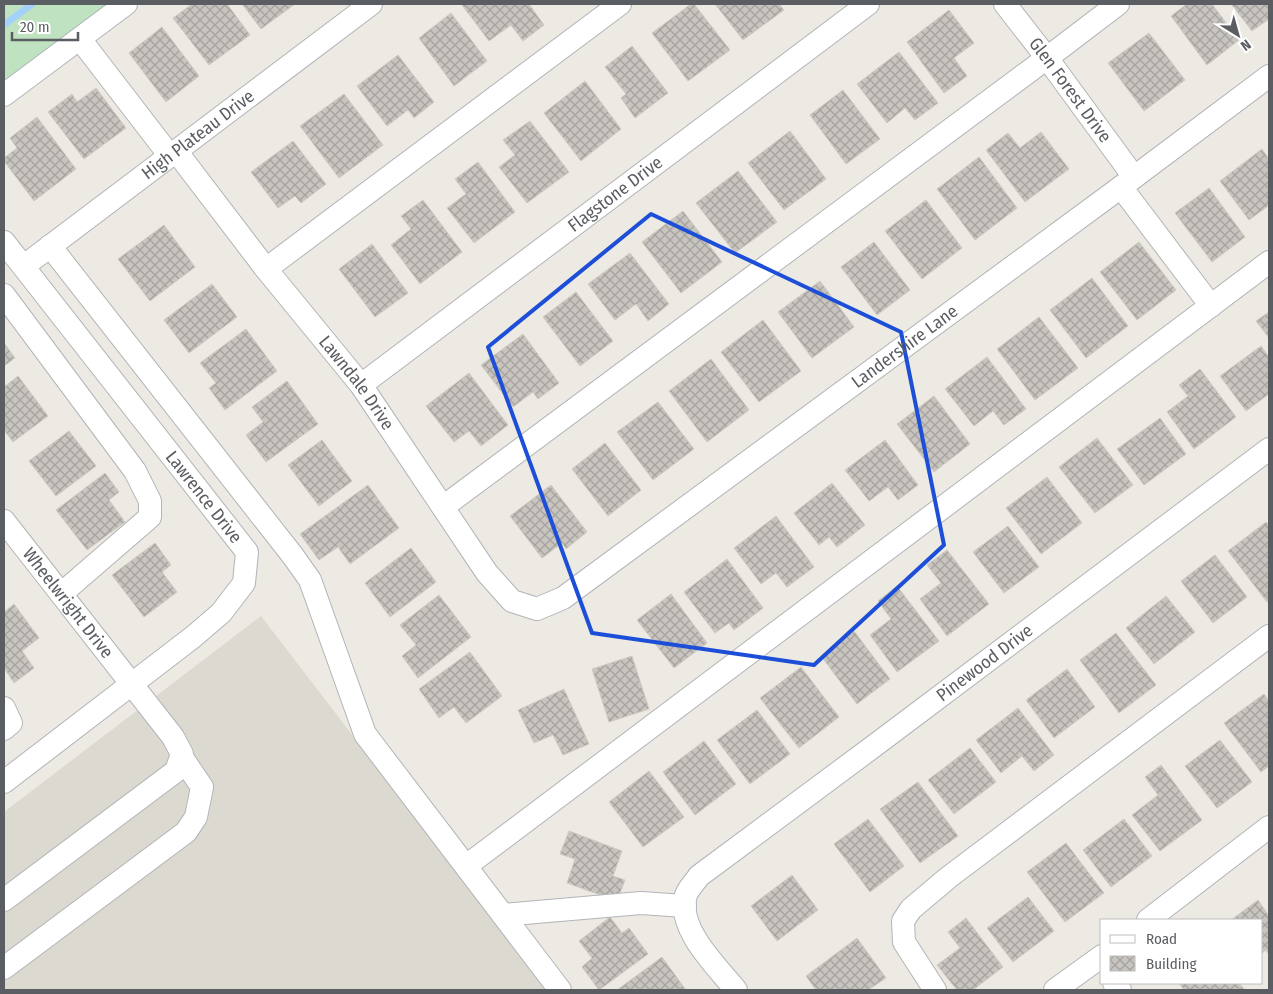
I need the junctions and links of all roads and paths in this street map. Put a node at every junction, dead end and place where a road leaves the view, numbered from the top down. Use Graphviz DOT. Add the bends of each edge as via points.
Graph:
graph roads {
  1 [pos="126,4"];
  2 [pos="371,4"];
  3 [pos="620,4"];
  4 [pos="868,4"];
  5 [pos="1005,4"];
  6 [pos="1118,4"];
  7 [pos="80,39"];
  8 [pos="1047,58"];
  9 [pos="1269,76"];
  10 [pos="4,95"];
  11 [pos="173,154"];
  12 [pos="1128,182"];
  13 [pos="4,242"];
  14 [pos="50,246"];
  15 [pos="1269,262"];
  16 [pos="24,266"];
  17 [pos="266,269"];
  18 [pos="4,295"];
  19 [pos="1211,306"];
  20 [pos="361,385"];
  21 [pos="1269,449"];
  22 [pos="443,507"];
  23 [pos="8,534"];
  24 [pos="61,594"];
  25 [pos="537,609"];
  26 [pos="1269,636"];
  27 [pos="131,685"];
  28 [pos="4,708"];
  29 [pos="4,729"];
  30 [pos="181,756"];
  31 [pos="4,782"];
  32 [pos="1269,827"];
  33 [pos="466,866"];
  34 [pos="4,900"];
  35 [pos="685,906"];
  36 [pos="503,915"];
  37 [pos="1149,919"];
  38 [pos="1100,960"];
  39 [pos="4,968"];
  40 [pos="560,990"];
  41 [pos="736,990"];
  42 [pos="935,990"];
  43 [pos="1055,990"];
  1 -- 7 [label="street"];
  2 -- 11 [label="street, High Plateau Drive"];
  3 -- 17 [label="street"];
  4 -- 20 [label="street, Flagstone Drive"];
  5 -- 8 [label="street, Glen Forest Drive"];
  6 -- 8 [label="street"];
  7 -- 10 [label="street"];
  7 -- 11 [label="street, Lawndale Drive"];
  8 -- 12 [label="street, Glen Forest Drive"];
  8 -- 22 [label="street"];
  9 -- 12 [label="street, Landershire Lane"];
  11 -- 14 [label="street, High Plateau Drive"];
  11 -- 17 [label="street, Lawndale Drive"];
  12 -- 19 [label="street, Glen Forest Drive"];
  12 -- 25 [label="street, Landershire Lane" via="563,598"];
  13 -- 16 [label="street, Lawrence Drive"];
  14 -- 16 [label="street, High Plateau Drive"];
  14 -- 33 [label="street" via="310,580 365,734"];
  15 -- 19 [label="street"];
  16 -- 27 [label="street, Lawrence Drive" via="247,552 244,583 221,613"];
  17 -- 20 [label="street, Lawndale Drive"];
  18 -- 24 [label="street" via="136,471 150,501 150,518"];
  19 -- 33 [label="street"];
  20 -- 22 [label="street, Lawndale Drive"];
  21 -- 35 [label="street, Pinewood Drive" via="699,876 686,894"];
  22 -- 25 [label="street, Lawndale Drive" via="487,573 512,601"];
  23 -- 24 [label="street, Wheelwright Drive"];
  24 -- 27 [label="street, Wheelwright Drive"];
  26 -- 42 [label="street" via="911,909 903,921 904,942"];
  27 -- 30 [label="street, Wheelwright Drive" via="173,737"];
  27 -- 31 [label="street, Lawrence Drive"];
  28 -- 29 [label="street" via="11,723"];
  30 -- 34 [label="street" via="176,771"];
  30 -- 39 [label="street, Wheelwright Drive" via="202,788 196,817 186,832"];
  32 -- 37 [label="street"];
  33 -- 36 [label="street"];
  35 -- 36 [label="street" via="641,903"];
  35 -- 41 [label="street" via="684,914 692,935"];
  36 -- 40 [label="street"];
  38 -- 43 [label="street"];
}
